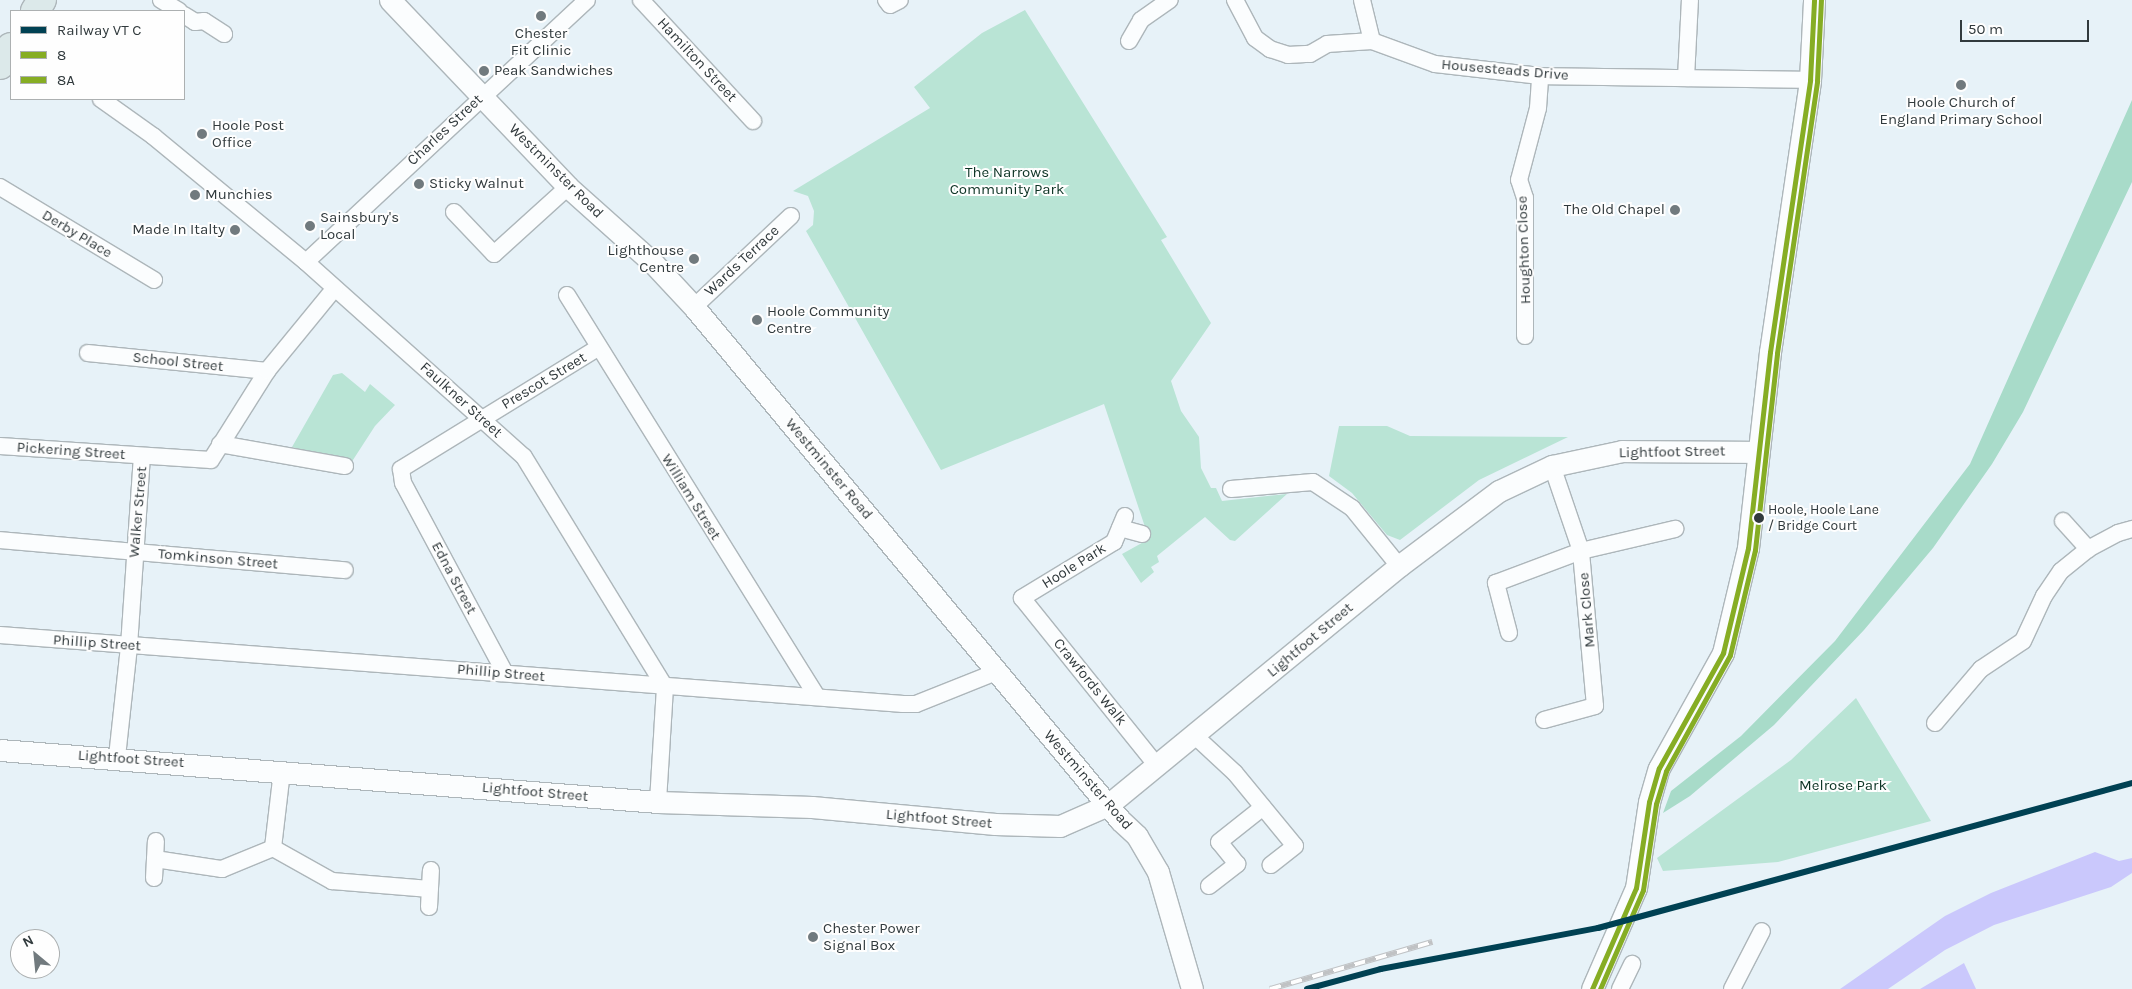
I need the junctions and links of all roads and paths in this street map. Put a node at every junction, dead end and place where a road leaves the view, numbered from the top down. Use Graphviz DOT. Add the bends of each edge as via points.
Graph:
graph roads {
  1 [pos="161,0"];
  2 [pos="390,0"];
  3 [pos="587,0"];
  4 [pos="641,0"];
  5 [pos="1170,0"];
  6 [pos="1235,0"];
  7 [pos="1362,0"];
  8 [pos="1690,0"];
  9 [pos="1814,0"];
  10 [pos="177,10"];
  11 [pos="185,16"];
  12 [pos="224,34"];
  13 [pos="1129,41"];
  14 [pos="1372,41"];
  15 [pos="10,49"];
  16 [pos="0,65"];
  17 [pos="1540,76"];
  18 [pos="1686,78"];
  19 [pos="1810,80"];
  20 [pos="482,95"];
  21 [pos="102,100"];
  22 [pos="753,121"];
  23 [pos="568,187"];
  24 [pos="0,188"];
  25 [pos="454,212"];
  26 [pos="791,216"];
  27 [pos="306,262"];
  28 [pos="154,280"];
  29 [pos="334,289"];
  30 [pos="566,295"];
  31 [pos="694,307"];
  32 [pos="1525,336"];
  33 [pos="598,348"];
  34 [pos="88,353"];
  35 [pos="267,371"];
  36 [pos="482,418"];
  37 [pos="220,444"];
  38 [pos="0,446"];
  39 [pos="1758,452"];
  40 [pos="142,457"];
  41 [pos="345,466"];
  42 [pos="1552,466"];
  43 [pos="403,483"];
  44 [pos="1231,489"];
  45 [pos="2063,521"];
  46 [pos="1675,530"];
  47 [pos="2132,530"];
  48 [pos="1142,534"];
  49 [pos="0,540"];
  50 [pos="2088,549"];
  51 [pos="134,551"];
  52 [pos="1581,551"];
  53 [pos="1399,566"];
  54 [pos="345,570"];
  55 [pos="1022,598"];
  56 [pos="1509,633"];
  57 [pos="0,635"];
  58 [pos="129,646"];
  59 [pos="996,672"];
  60 [pos="505,673"];
  61 [pos="665,686"];
  62 [pos="817,697"];
  63 [pos="1544,720"];
  64 [pos="1935,723"];
  65 [pos="1194,736"];
  66 [pos="0,750"];
  67 [pos="117,757"];
  68 [pos="1157,766"];
  69 [pos="282,771"];
  70 [pos="658,802"];
  71 [pos="1108,805"];
  72 [pos="1263,807"];
  73 [pos="156,841"];
  74 [pos="273,848"];
  75 [pos="155,859"];
  76 [pos="1271,865"];
  77 [pos="431,870"];
  78 [pos="154,878"];
  79 [pos="1209,886"];
  80 [pos="430,889"];
  81 [pos="429,907"];
  82 [pos="1762,931"];
  83 [pos="1632,964"];
  84 [pos="1192,989"];
  85 [pos="1592,989"];
  86 [pos="1620,989"];
  87 [pos="1732,989"];
  1 -- 10 [label="street"];
  2 -- 20 [label="street, Westminster Road"];
  3 -- 20 [label="street, Charles Street"];
  4 -- 22 [label="street, Hamilton Street"];
  5 -- 13 [label="street" via="1141,20"];
  6 -- 14 [label="street, Housesteads Drive" via="1255,38 1270,49 1288,55 1310,54 1327,44"];
  7 -- 14 [label="street"];
  8 -- 18 [label="street"];
  9 -- 19 [label="street"];
  11 -- 12 [label="street" via="195,22 204,21"];
  14 -- 17 [label="street, Housesteads Drive" via="1435,64"];
  15 -- 16 [label="highway"];
  17 -- 18 [label="street, Housesteads Drive"];
  17 -- 32 [label="street, Houghton Close" via="1538,108 1519,180 1525,198"];
  18 -- 19 [label="street, Housesteads Drive"];
  19 -- 39 [label="street"];
  20 -- 23 [label="street, Westminster Road"];
  20 -- 27 [label="street, Charles Street"];
  21 -- 27 [label="street, Faulkner Street" via="153,136"];
  23 -- 25 [label="street" via="494,254"];
  23 -- 31 [label="street, Westminster Road" via="654,264"];
  24 -- 28 [label="street, Derby Place"];
  26 -- 31 [label="street, Wards Terrace"];
  27 -- 29 [label="street, Faulkner Street"];
  29 -- 35 [label="street, Walker Street"];
  29 -- 36 [label="street, Faulkner Street"];
  30 -- 33 [label="street, William Street"];
  31 -- 59 [label="street, Westminster Road"];
  33 -- 36 [label="street, Prescot Street"];
  33 -- 62 [label="street, William Street"];
  34 -- 35 [label="street, School Street"];
  35 -- 37 [label="street, Walker Street"];
  36 -- 43 [label="street, Prescot Street" via="401,469"];
  36 -- 61 [label="street, Faulkner Street" via="524,457"];
  37 -- 40 [label="street, Walker Street" via="211,460"];
  37 -- 41 [label="street"];
  38 -- 40 [label="street, Pickering Street"];
  39 -- 42 [label="street, Lightfoot Street" via="1622,451"];
  39 -- 85 [label="street" via="1748,548 1722,653 1659,768 1636,888"];
  40 -- 51 [label="street, Walker Street"];
  42 -- 52 [label="street, Mark Close"];
  42 -- 53 [label="street, Lightfoot Street" via="1499,491"];
  43 -- 60 [label="street, Edna Street"];
  44 -- 53 [label="street" via="1313,482 1352,508"];
  45 -- 50 [label="street"];
  46 -- 52 [label="street"];
  47 -- 50 [label="street" via="2118,533"];
  48 -- 55 [label="street, Hoole Park" via="1122,522 1114,542"];
  49 -- 51 [label="street, Tomkinson Street"];
  50 -- 64 [label="street" via="2062,571 2044,596 2023,641 1981,669"];
  51 -- 54 [label="street, Tomkinson Street"];
  51 -- 58 [label="street, Walker Street"];
  52 -- 56 [label="street" via="1496,583"];
  52 -- 63 [label="street, Mark Close" via="1595,706"];
  53 -- 65 [label="street, Lightfoot Street"];
  55 -- 68 [label="street, Crawfords Walk"];
  57 -- 58 [label="street, Phillip Street"];
  58 -- 60 [label="street, Phillip Street"];
  58 -- 67 [label="street, Walker Street"];
  59 -- 62 [label="street, Phillip Street" via="916,704"];
  59 -- 71 [label="street, Westminster Road"];
  60 -- 61 [label="street, Phillip Street"];
  61 -- 62 [label="street, Phillip Street"];
  61 -- 70 [label="street"];
  65 -- 68 [label="street, Lightfoot Street"];
  65 -- 72 [label="street" via="1235,772"];
  66 -- 67 [label="street, Lightfoot Street"];
  67 -- 69 [label="street, Lightfoot Street"];
  68 -- 71 [label="street, Lightfoot Street"];
  69 -- 70 [label="street, Lightfoot Street"];
  69 -- 74 [label="street"];
  70 -- 71 [label="street, Lightfoot Street" via="812,807 995,824 1060,826"];
  71 -- 84 [label="street, Westminster Road" via="1147,850 1158,872"];
  72 -- 76 [label="street" via="1294,846"];
  72 -- 79 [label="street" via="1219,842 1237,864"];
  73 -- 75 [label="street"];
  74 -- 75 [label="street" via="222,869"];
  74 -- 80 [label="street" via="332,881"];
  75 -- 78 [label="street"];
  77 -- 80 [label="street"];
  80 -- 81 [label="street"];
  82 -- 87 [label="street"];
  83 -- 86 [label="street"];
}
